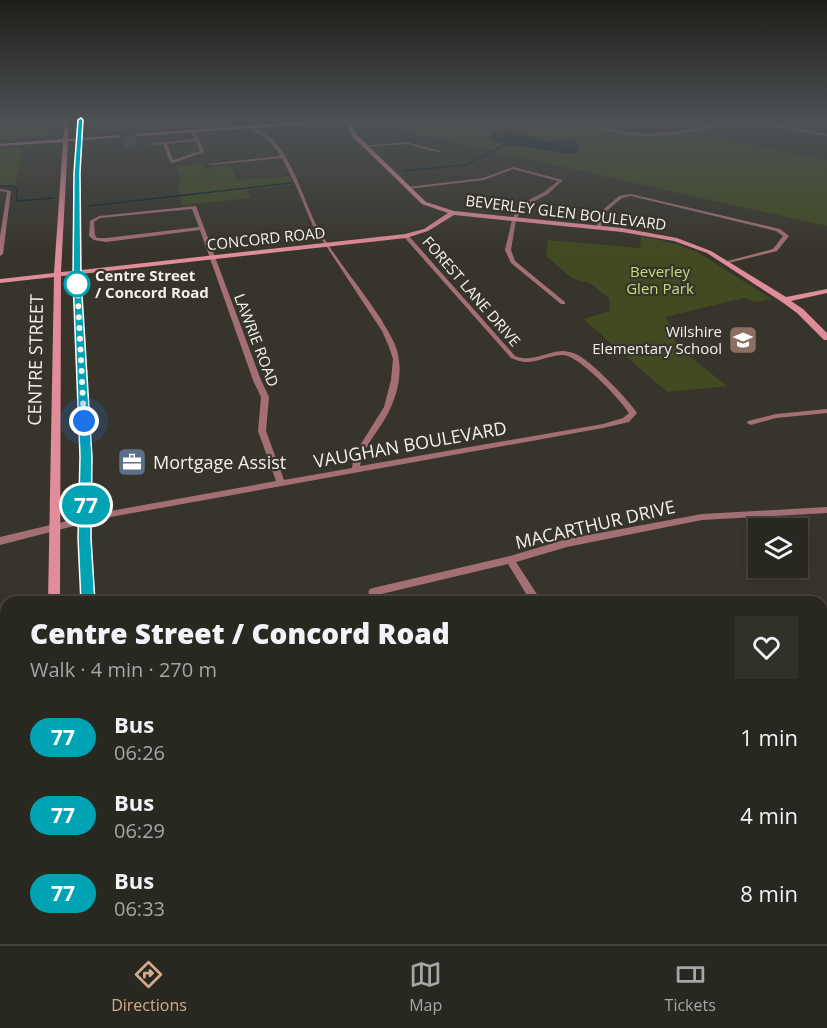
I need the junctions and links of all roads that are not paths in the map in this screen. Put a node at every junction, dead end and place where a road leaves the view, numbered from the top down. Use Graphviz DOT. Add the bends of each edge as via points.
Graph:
graph roads {
  1 [pos="65,164"];
  2 [pos="78,164"];
  3 [pos="287,164"];
  4 [pos="383,164"];
  5 [pos="408,188"];
  6 [pos="0,190"];
  7 [pos="453,213"];
  8 [pos="514,220"];
  9 [pos="202,228"];
  10 [pos="599,228"];
  11 [pos="406,236"];
  12 [pos="326,245"];
  13 [pos="0,254"];
  14 [pos="212,257"];
  15 [pos="726,263"];
  16 [pos="78,273"];
  17 [pos="58,274"];
  18 [pos="0,281"];
  19 [pos="827,291"];
  20 [pos="785,300"];
  21 [pos="563,303"];
  22 [pos="827,338"];
  23 [pos="827,411"];
  24 [pos="630,417"];
  25 [pos="751,423"];
  26 [pos="356,469"];
  27 [pos="281,483"];
  28 [pos="827,510"];
  29 [pos="86,519"];
  30 [pos="54,526"];
  31 [pos="0,541"];
  32 [pos="510,560"];
  33 [pos="374,592"];
  34 [pos="54,596"];
  35 [pos="88,596"];
  36 [pos="533,596"];
  1 -- 17 [label="main road, CENTRE STREET"];
  2 -- 16 [label="main road"];
  3 -- 12 [label="street"];
  4 -- 5 [label="main road, BEVERLEY GLEN BOULEVARD"];
  5 -- 7 [label="main road, BEVERLEY GLEN BOULEVARD" via="424,203"];
  5 -- 8 [label="street" via="484,178 513,168 561,180 521,206"];
  6 -- 13 [label="street" via="9,191"];
  7 -- 8 [label="main road, BEVERLEY GLEN BOULEVARD"];
  7 -- 11 [label="main road, CONCORD ROAD" via="426,230"];
  8 -- 10 [label="main road, BEVERLEY GLEN BOULEVARD"];
  8 -- 21 [label="street" via="510,256"];
  9 -- 9 [label="street, LAWRIE ROAD" via="106,240 92,236 92,220 99,217 194,207"];
  9 -- 14 [label="street, LAWRIE ROAD"];
  10 -- 15 [label="main road, BEVERLEY GLEN BOULEVARD" via="675,239 697,246"];
  10 -- 15 [label="street" via="600,215 621,197 631,195 778,230 786,236 775,250"];
  11 -- 12 [label="main road, CONCORD ROAD"];
  11 -- 24 [label="street, FOREST LANE DRIVE" via="513,357 526,361 556,353 574,354 630,408"];
  12 -- 14 [label="main road, CONCORD ROAD"];
  12 -- 26 [label="street" via="388,335 396,357 386,412 357,458"];
  14 -- 16 [label="main road, CONCORD ROAD"];
  14 -- 27 [label="street, LAWRIE ROAD" via="265,397 262,431"];
  15 -- 20 [label="main road, BEVERLEY GLEN BOULEVARD"];
  16 -- 17 [label="main road, CONCORD ROAD"];
  16 -- 29 [label="main road"];
  17 -- 18 [label="main road, CONCORD ROAD"];
  17 -- 30 [label="main road, CENTRE STREET"];
  19 -- 20 [label="main road"];
  20 -- 22 [label="main road, BEVERLEY GLEN BOULEVARD"];
  23 -- 25 [label="street" via="776,416"];
  24 -- 26 [label="street, VAUGHAN BOULEVARD" via="603,426"];
  26 -- 27 [label="street, VAUGHAN BOULEVARD"];
  27 -- 29 [label="street, VAUGHAN BOULEVARD"];
  28 -- 32 [label="street, MACARTHUR DRIVE" via="702,517 567,543"];
  29 -- 30 [label="street, VAUGHAN BOULEVARD"];
  29 -- 35 [label="main road"];
  30 -- 31 [label="street, VAUGHAN BOULEVARD"];
  30 -- 34 [label="main road, CENTRE STREET"];
  32 -- 33 [label="street, MACARTHUR DRIVE"];
  32 -- 36 [label="street"];
}
